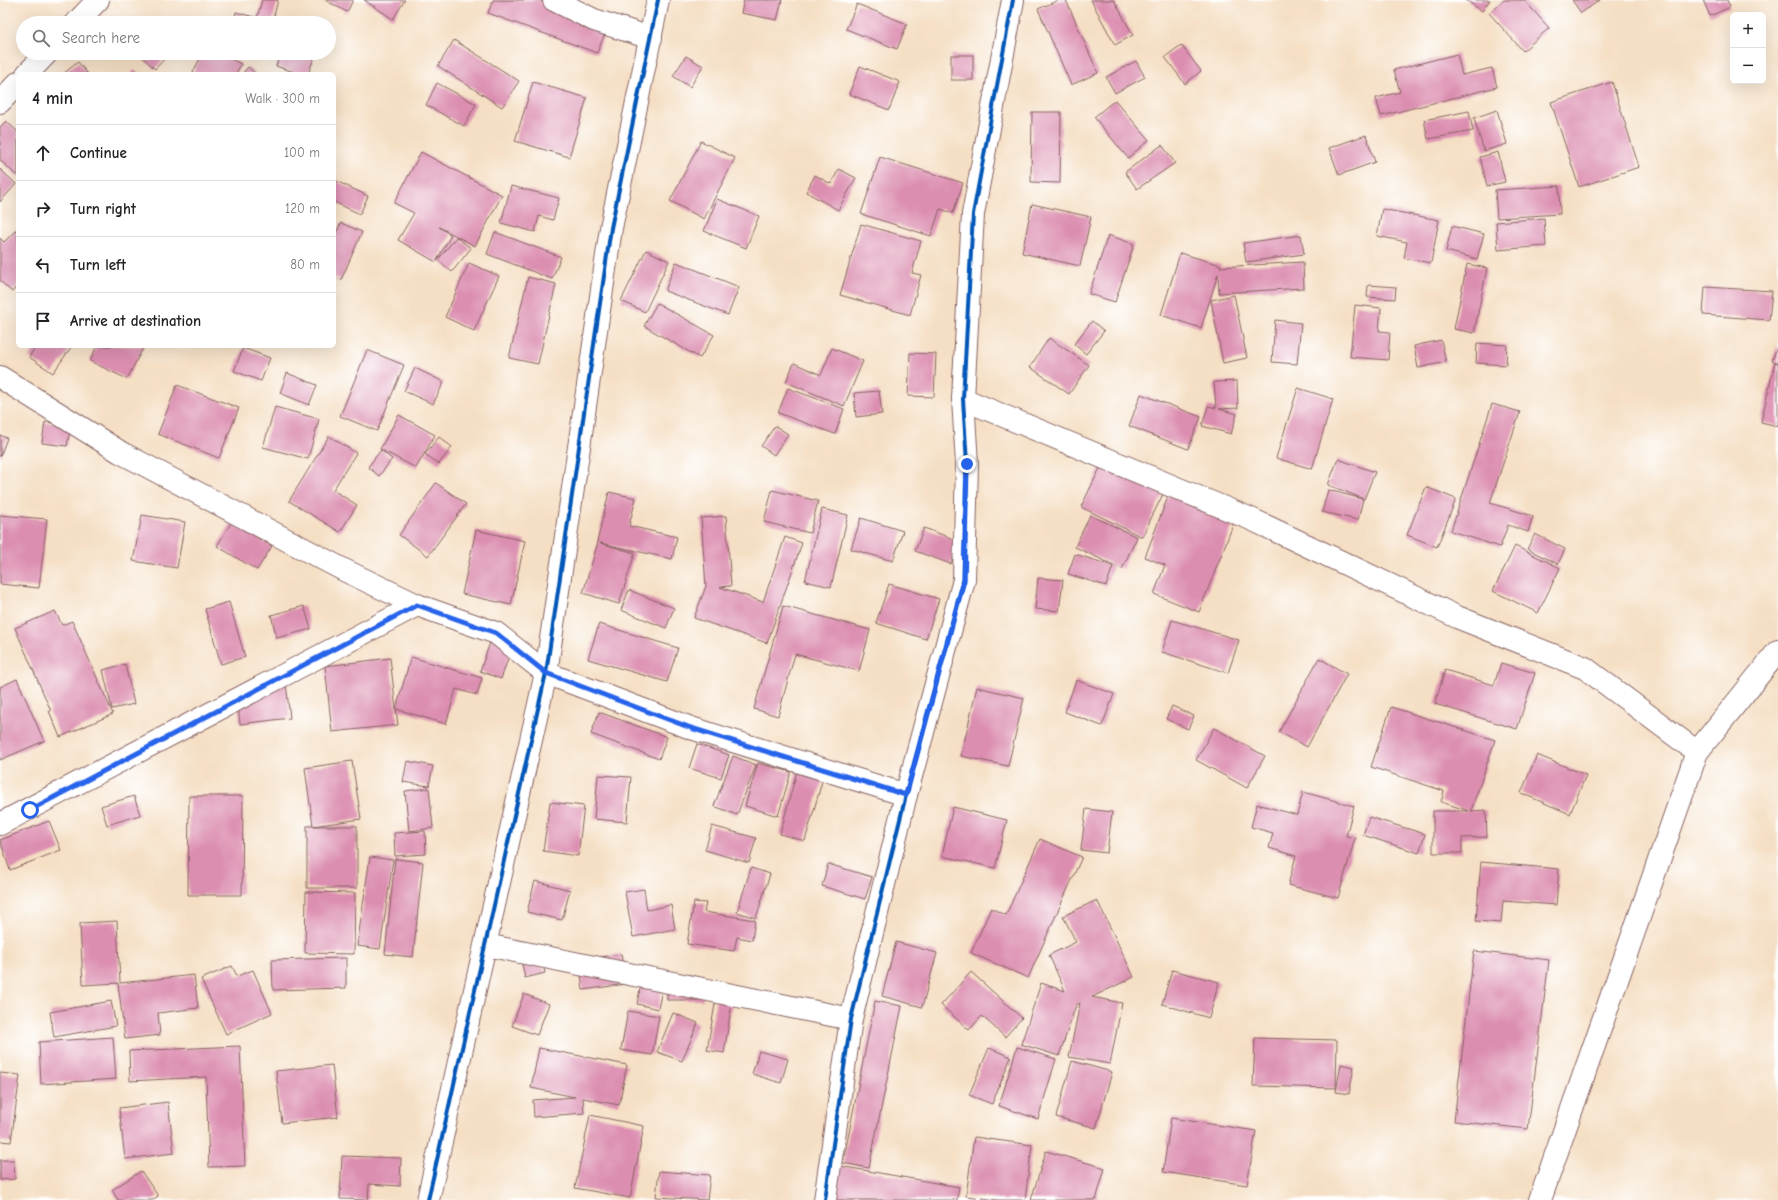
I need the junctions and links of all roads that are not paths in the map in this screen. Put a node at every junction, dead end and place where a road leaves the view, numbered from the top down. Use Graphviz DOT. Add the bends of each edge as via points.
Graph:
graph roads {
  1 [pos="98,0"];
  2 [pos="554,0"];
  3 [pos="658,0"];
  4 [pos="1013,0"];
  5 [pos="83,16"];
  6 [pos="651,38"];
  7 [pos="40,60"];
  8 [pos="29,72"];
  9 [pos="16,85"];
  10 [pos="0,102"];
  11 [pos="0,377"];
  12 [pos="963,399"];
  13 [pos="417,605"];
  14 [pos="1778,651"];
  15 [pos="546,673"];
  16 [pos="1697,752"];
  17 [pos="906,795"];
  18 [pos="0,824"];
  19 [pos="486,944"];
  20 [pos="851,1019"];
  21 [pos="428,1200"];
  22 [pos="825,1200"];
  23 [pos="1540,1200"];
  1 -- 5 [label="street"];
  2 -- 6 [label="street" via="594,20"];
  3 -- 6 [label="street"];
  4 -- 12 [label="street" via="973,214"];
  6 -- 15 [label="street" via="611,228"];
  7 -- 8 [label="street"];
  9 -- 10 [label="street"];
  11 -- 13 [label="street" via="120,452 344,570"];
  12 -- 16 [label="street" via="1250,519 1457,617 1585,668"];
  12 -- 17 [label="street" via="967,464 964,580"];
  13 -- 15 [label="street" via="496,633"];
  13 -- 18 [label="street"];
  14 -- 16 [label="street"];
  15 -- 17 [label="street" via="691,728"];
  15 -- 19 [label="street"];
  16 -- 23 [label="street"];
  17 -- 20 [label="street"];
  19 -- 20 [label="street"];
  19 -- 21 [label="street"];
  20 -- 22 [label="street"];
}
